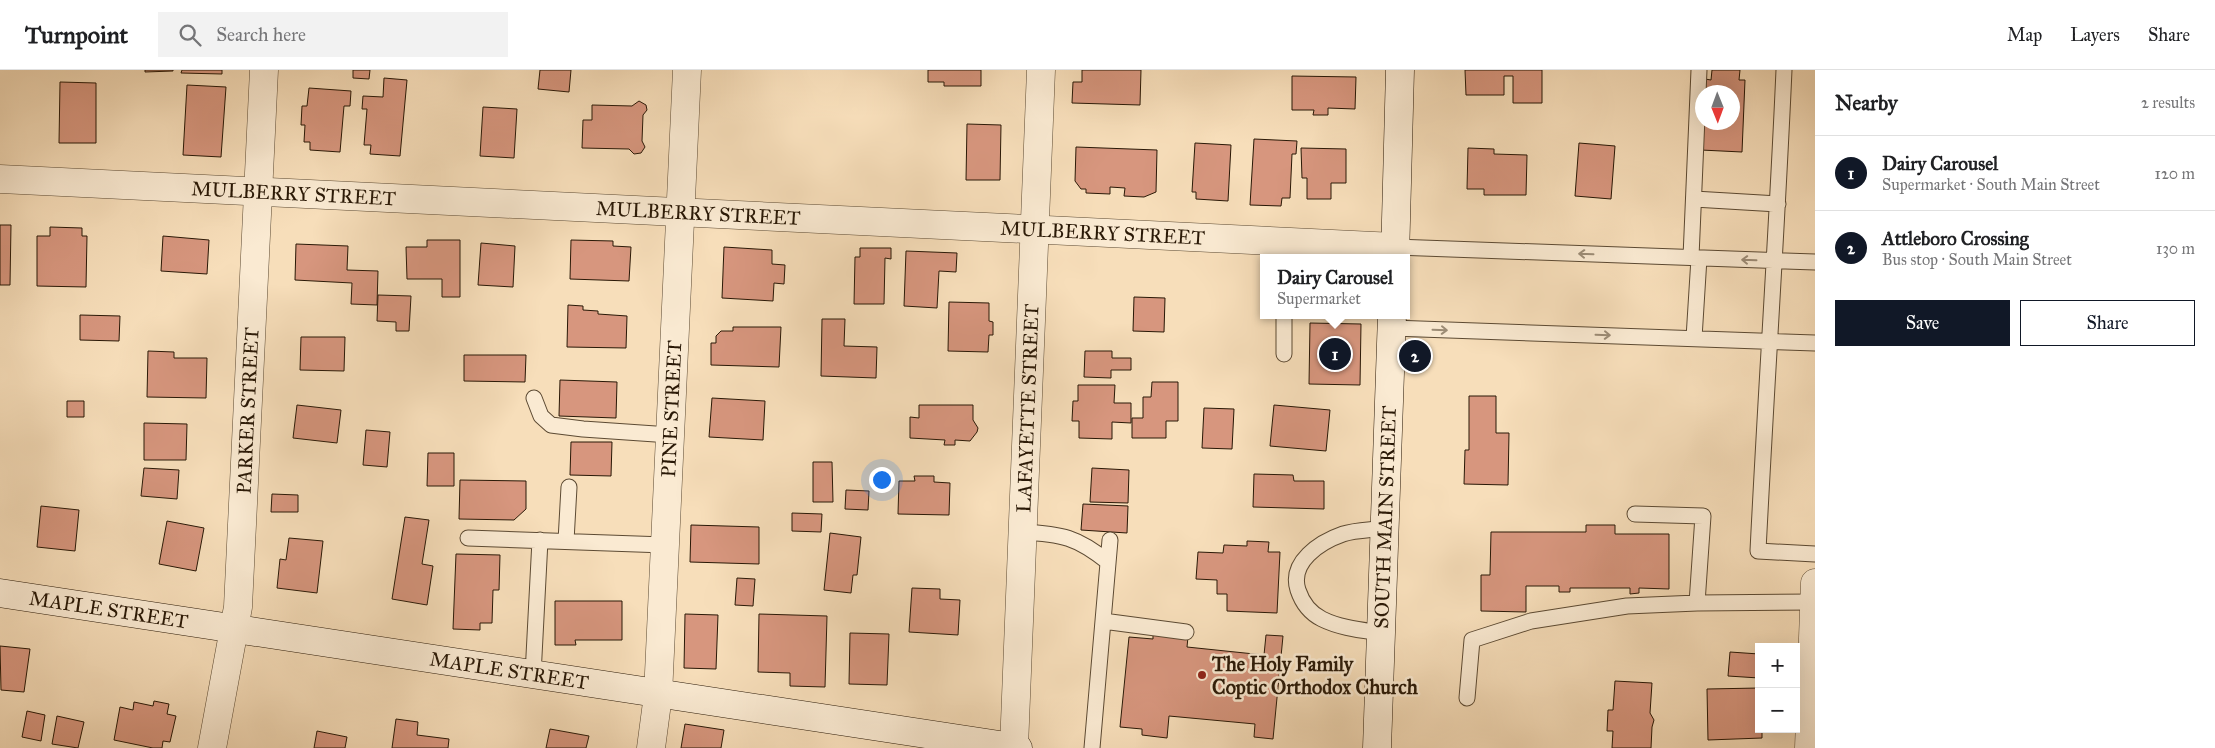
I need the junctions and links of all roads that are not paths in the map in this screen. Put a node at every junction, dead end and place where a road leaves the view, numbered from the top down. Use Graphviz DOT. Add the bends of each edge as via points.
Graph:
graph roads {
  1 [pos="264,70"];
  2 [pos="687,70"];
  3 [pos="1041,70"];
  4 [pos="1400,70"];
  5 [pos="1699,70"];
  6 [pos="1784,70"];
  7 [pos="0,179"];
  8 [pos="258,192"];
  9 [pos="1694,199"];
  10 [pos="1778,204"];
  11 [pos="681,212"];
  12 [pos="1035,229"];
  13 [pos="1284,250"];
  14 [pos="1395,252"];
  15 [pos="1695,258"];
  16 [pos="1776,260"];
  17 [pos="1815,262"];
  18 [pos="1284,319"];
  19 [pos="1392,321"];
  20 [pos="1694,338"];
  21 [pos="1768,341"];
  22 [pos="1815,343"];
  23 [pos="1284,354"];
  24 [pos="534,398"];
  25 [pos="670,435"];
  26 [pos="569,488"];
  27 [pos="1635,514"];
  28 [pos="1385,528"];
  29 [pos="1022,532"];
  30 [pos="468,538"];
  31 [pos="540,540"];
  32 [pos="1110,540"];
  33 [pos="566,541"];
  34 [pos="665,545"];
  35 [pos="1815,554"];
  36 [pos="1108,562"];
  37 [pos="0,593"];
  38 [pos="1815,593"];
  39 [pos="1697,603"];
  40 [pos="1103,621"];
  41 [pos="235,629"];
  42 [pos="1186,632"];
  43 [pos="1381,633"];
  44 [pos="1813,674"];
  45 [pos="532,675"];
  46 [pos="658,694"];
  47 [pos="1467,698"];
  48 [pos="1007,747"];
  49 [pos="212,748"];
  50 [pos="651,748"];
  51 [pos="1092,748"];
  52 [pos="1377,748"];
  53 [pos="1808,748"];
  1 -- 8 [label="street, PARKER STREET"];
  2 -- 11 [label="street, PINE STREET"];
  3 -- 12 [label="street, LAFAYETTE STREET"];
  4 -- 14 [label="street"];
  5 -- 9 [label="lane"];
  6 -- 10 [label="lane"];
  7 -- 8 [label="street, MULBERRY STREET"];
  8 -- 11 [label="street, MULBERRY STREET"];
  8 -- 41 [label="street, PARKER STREET"];
  9 -- 10 [label="lane"];
  9 -- 15 [label="lane"];
  10 -- 16 [label="lane"];
  11 -- 12 [label="street, MULBERRY STREET"];
  11 -- 25 [label="street, PINE STREET"];
  12 -- 13 [label="street, MULBERRY STREET"];
  12 -- 29 [label="street, LAFAYETTE STREET"];
  13 -- 14 [label="street, MULBERRY STREET"];
  15 -- 14 [label="lane, one-way"];
  16 -- 15 [label="lane, one-way"];
  15 -- 20 [label="lane"];
  16 -- 17 [label="lane"];
  16 -- 21 [label="lane"];
  18 -- 23 [label="lane"];
  19 -- 20 [label="lane, one-way"];
  19 -- 28 [label="street, SOUTH MAIN STREET"];
  20 -- 21 [label="lane"];
  21 -- 22 [label="lane"];
  21 -- 35 [label="lane" via="1758,551"];
  24 -- 25 [label="lane" via="541,416 551,424"];
  25 -- 34 [label="street, PINE STREET"];
  26 -- 33 [label="lane"];
  27 -- 39 [label="lane" via="1703,516"];
  28 -- 43 [label="street, SOUTH MAIN STREET"];
  28 -- 43 [label="lane" via="1344,534 1323,543 1301,561 1295,580 1303,602 1320,618 1342,627"];
  29 -- 36 [label="lane" via="1073,539"];
  29 -- 48 [label="street, LAFAYETTE STREET"];
  30 -- 31 [label="lane"];
  31 -- 33 [label="lane"];
  31 -- 45 [label="lane"];
  32 -- 36 [label="lane"];
  33 -- 34 [label="lane"];
  34 -- 46 [label="street, PINE STREET"];
  36 -- 40 [label="lane"];
  37 -- 41 [label="street, MAPLE STREET"];
  38 -- 39 [label="lane"];
  38 -- 44 [label="street"];
  39 -- 47 [label="lane" via="1627,606 1531,622 1472,640"];
  40 -- 42 [label="lane"];
  40 -- 51 [label="lane"];
  41 -- 45 [label="street, MAPLE STREET"];
  41 -- 49 [label="street, PARKER STREET"];
  43 -- 52 [label="street, SOUTH MAIN STREET"];
  44 -- 53 [label="street"];
  45 -- 46 [label="street, MAPLE STREET"];
  46 -- 48 [label="street, MAPLE STREET"];
  46 -- 50 [label="street, PINE STREET"];
}
